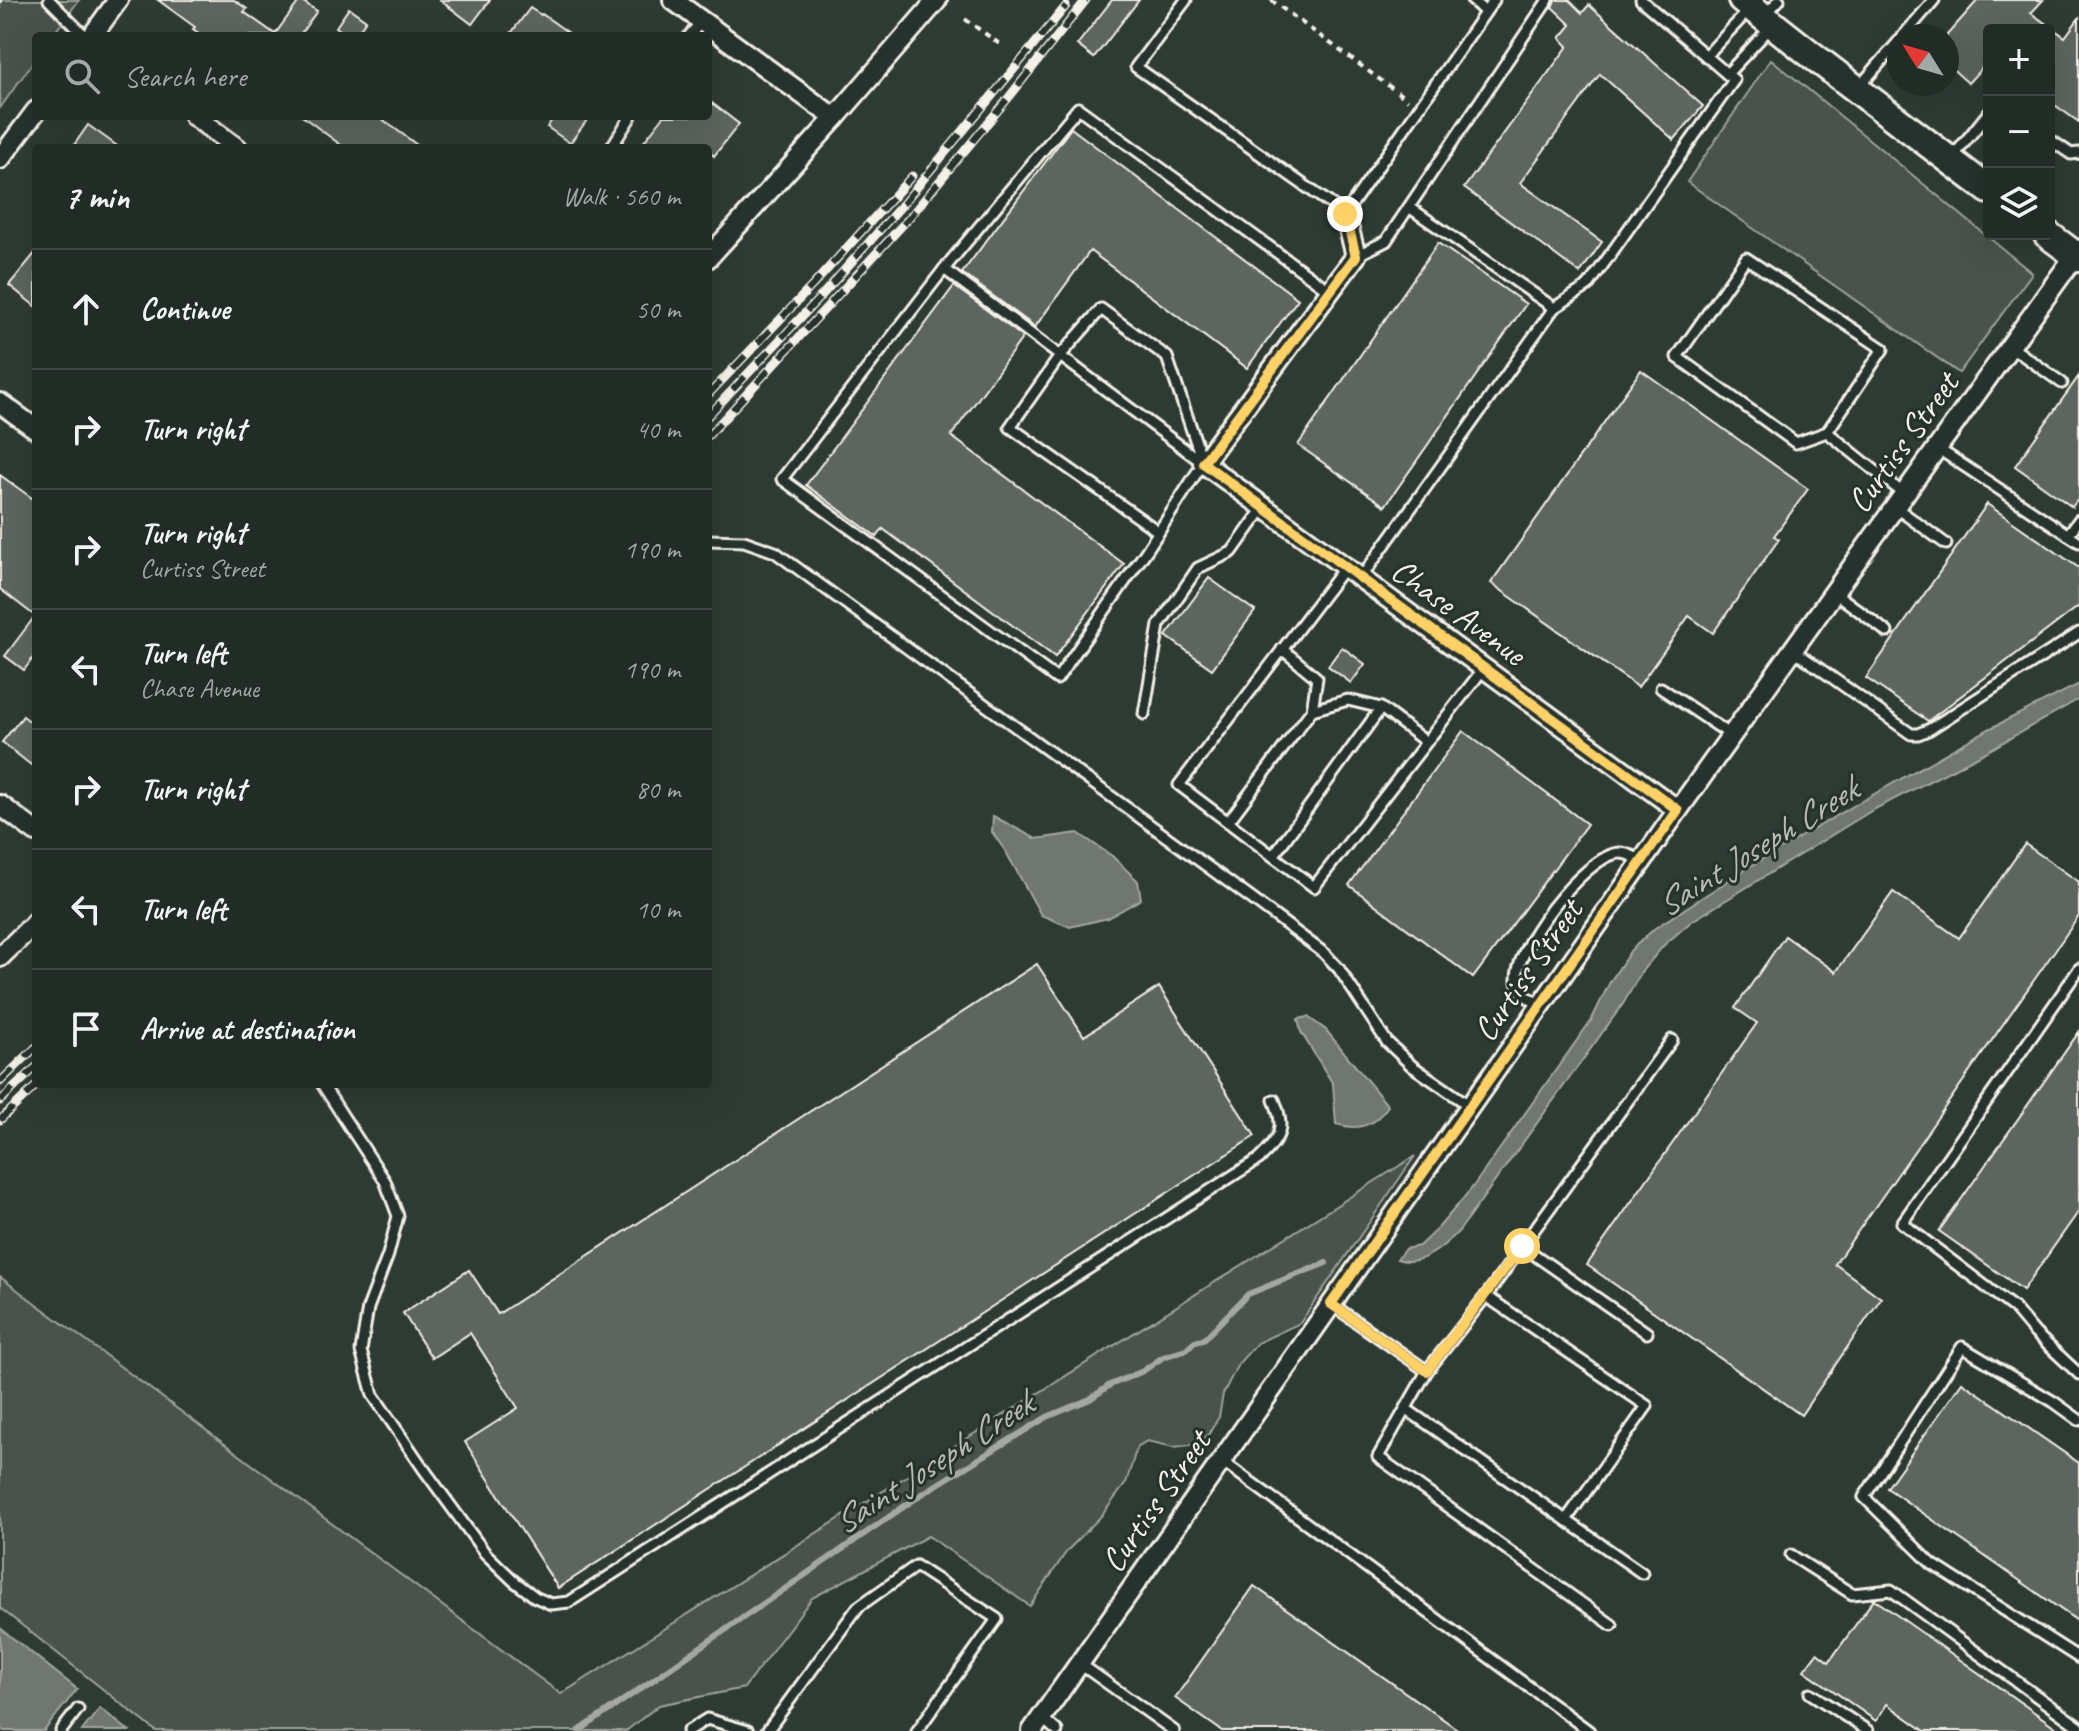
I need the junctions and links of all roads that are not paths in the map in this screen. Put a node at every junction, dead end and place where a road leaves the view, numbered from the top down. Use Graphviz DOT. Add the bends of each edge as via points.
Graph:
graph roads {
  1 [pos="49,0"];
  2 [pos="118,0"];
  3 [pos="673,0"];
  4 [pos="937,0"];
  5 [pos="1186,0"];
  6 [pos="1472,0"];
  7 [pos="1494,0"];
  8 [pos="1548,0"];
  9 [pos="1641,0"];
  10 [pos="1934,0"];
  11 [pos="1762,10"];
  12 [pos="1485,12"];
  13 [pos="702,21"];
  14 [pos="1913,24"];
  15 [pos="81,32"];
  16 [pos="95,32"];
  17 [pos="692,32"];
  18 [pos="1887,55"];
  19 [pos="1706,56"];
  20 [pos="1727,74"];
  21 [pos="1857,90"];
  22 [pos="32,116"];
  23 [pos="835,118"];
  24 [pos="1983,119"];
  25 [pos="199,120"];
  26 [pos="628,120"];
  27 [pos="2055,143"];
  28 [pos="232,144"];
  29 [pos="614,144"];
  30 [pos="2079,153"];
  31 [pos="0,159"];
  32 [pos="1950,160"];
  33 [pos="1983,185"];
  34 [pos="1409,207"];
  35 [pos="1345,214"];
  36 [pos="2055,239"];
  37 [pos="712,250"];
  38 [pos="2078,254"];
  39 [pos="1356,256"];
  40 [pos="944,269"];
  41 [pos="1330,291"];
  42 [pos="1554,308"];
  43 [pos="2010,346"];
  44 [pos="1060,356"];
  45 [pos="2062,383"];
  46 [pos="0,403"];
  47 [pos="32,426"];
  48 [pos="1827,432"];
  49 [pos="1937,448"];
  50 [pos="1203,463"];
  51 [pos="1899,500"];
  52 [pos="1264,507"];
  53 [pos="2079,520"];
  54 [pos="1159,532"];
  55 [pos="2068,535"];
  56 [pos="712,540"];
  57 [pos="2079,542"];
  58 [pos="1946,544"];
  59 [pos="1353,572"];
  60 [pos="1834,592"];
  61 [pos="1887,632"];
  62 [pos="2079,633"];
  63 [pos="1282,649"];
  64 [pos="1792,649"];
  65 [pos="1484,668"];
  66 [pos="1661,688"];
  67 [pos="1381,708"];
  68 [pos="1312,710"];
  69 [pos="1144,714"];
  70 [pos="1731,735"];
  71 [pos="1426,742"];
  72 [pos="0,805"];
  73 [pos="1678,810"];
  74 [pos="1228,822"];
  75 [pos="32,829"];
  76 [pos="1273,856"];
  77 [pos="1643,861"];
  78 [pos="32,926"];
  79 [pos="0,957"];
  80 [pos="2079,969"];
  81 [pos="1541,1006"];
  82 [pos="1672,1040"];
  83 [pos="325,1088"];
  84 [pos="1274,1100"];
  85 [pos="1470,1106"];
  86 [pos="1522,1246"];
  87 [pos="1486,1296"];
  88 [pos="1331,1304"];
  89 [pos="1647,1333"];
  90 [pos="1427,1371"];
  91 [pos="2079,1374"];
  92 [pos="1406,1409"];
  93 [pos="2079,1420"];
  94 [pos="1222,1461"];
  95 [pos="1566,1520"];
  96 [pos="1791,1555"];
  97 [pos="1642,1573"];
  98 [pos="1612,1625"];
  99 [pos="2079,1658"];
  100 [pos="1079,1663"];
  101 [pos="1810,1693"];
  102 [pos="78,1709"];
  103 [pos="1036,1724"];
  104 [pos="2079,1727"];
  105 [pos="61,1731"];
  106 [pos="688,1731"];
  107 [pos="748,1731"];
  108 [pos="767,1731"];
  109 [pos="917,1731"];
  110 [pos="1057,1731"];
  111 [pos="1174,1731"];
  112 [pos="1589,1731"];
  113 [pos="1868,1731"];
  1 -- 15 [label="lane"];
  2 -- 16 [label="street"];
  3 -- 13 [label="street"];
  4 -- 23 [label="street"];
  5 -- 35 [label="lane" via="1136,67"];
  6 -- 12 [label="lane"];
  7 -- 12 [label="lane"];
  8 -- 34 [label="lane"];
  9 -- 19 [label="lane"];
  10 -- 14 [label="lane"];
  11 -- 19 [label="lane"];
  11 -- 20 [label="lane"];
  11 -- 21 [label="main road"];
  12 -- 35 [label="lane"];
  13 -- 17 [label="lane"];
  13 -- 23 [label="street"];
  18 -- 21 [label="lane"];
  19 -- 20 [label="lane"];
  20 -- 42 [label="lane" via="1734,80 1588,286"];
  21 -- 32 [label="main road"];
  22 -- 31 [label="street"];
  23 -- 37 [label="street"];
  24 -- 32 [label="lane"];
  25 -- 28 [label="street"];
  26 -- 29 [label="lane"];
  27 -- 30 [label="lane"];
  32 -- 33 [label="main road"];
  34 -- 39 [label="lane" via="1386,241"];
  34 -- 42 [label="lane"];
  35 -- 39 [label="street"];
  36 -- 38 [label="main road"];
  38 -- 43 [label="street, Curtiss Street"];
  39 -- 41 [label="street"];
  40 -- 41 [label="lane" via="1078,108"];
  40 -- 44 [label="lane"];
  40 -- 54 [label="lane" via="782,479 1057,679"];
  41 -- 50 [label="street"];
  42 -- 59 [label="lane"];
  43 -- 45 [label="lane"];
  43 -- 49 [label="street, Curtiss Street"];
  44 -- 50 [label="lane"];
  44 -- 50 [label="lane" via="1101,309 1167,357"];
  44 -- 54 [label="lane" via="1010,427"];
  46 -- 47 [label="street"];
  48 -- 48 [label="lane" via="1883,349 1746,258 1677,357 1796,443"];
  48 -- 51 [label="lane"];
  49 -- 51 [label="street, Curtiss Street"];
  49 -- 55 [label="lane"];
  50 -- 52 [label="street, Chase Avenue"];
  50 -- 54 [label="lane"];
  51 -- 58 [label="lane"];
  51 -- 60 [label="street, Curtiss Street"];
  52 -- 59 [label="street, Chase Avenue"];
  52 -- 69 [label="lane" via="1232,552 1198,568 1159,625"];
  53 -- 55 [label="lane"];
  55 -- 57 [label="lane"];
  56 -- 85 [label="lane" via="744,541 775,552 1263,907 1339,969 1387,1042"];
  59 -- 63 [label="lane"];
  59 -- 65 [label="street, Chase Avenue"];
  60 -- 61 [label="lane"];
  60 -- 64 [label="street, Curtiss Street"];
  62 -- 64 [label="lane" via="1918,734"];
  63 -- 68 [label="lane" via="1317,678"];
  63 -- 74 [label="lane" via="1179,785"];
  64 -- 70 [label="street, Curtiss Street"];
  65 -- 71 [label="lane"];
  65 -- 73 [label="street, Chase Avenue"];
  66 -- 70 [label="lane"];
  67 -- 68 [label="lane" via="1348,700"];
  67 -- 71 [label="lane"];
  67 -- 76 [label="lane"];
  68 -- 74 [label="lane"];
  70 -- 73 [label="street, Curtiss Street"];
  71 -- 76 [label="lane" via="1314,887"];
  72 -- 75 [label="street"];
  73 -- 77 [label="street, Curtiss Street"];
  74 -- 76 [label="lane"];
  77 -- 81 [label="street, Curtiss Street"];
  77 -- 81 [label="lane" via="1624,852 1608,856 1553,907 1518,971 1520,990"];
  78 -- 79 [label="street"];
  80 -- 91 [label="lane" via="1902,1223 2014,1308"];
  81 -- 85 [label="street, Curtiss Street"];
  82 -- 86 [label="lane"];
  83 -- 84 [label="lane" via="385,1181 398,1216 368,1308 361,1351 373,1395 485,1553 514,1581 551,1604 569,1602 1259,1159 1280,1129"];
  85 -- 88 [label="street, Curtiss Street"];
  86 -- 87 [label="lane"];
  86 -- 89 [label="lane"];
  87 -- 90 [label="lane"];
  87 -- 95 [label="lane" via="1647,1406"];
  88 -- 90 [label="lane"];
  88 -- 94 [label="street, Curtiss Street"];
  90 -- 92 [label="lane"];
  92 -- 95 [label="lane"];
  92 -- 98 [label="lane" via="1378,1457"];
  93 -- 99 [label="lane" via="1962,1347 1864,1497 1932,1564"];
  94 -- 100 [label="street, Curtiss Street"];
  94 -- 112 [label="lane"];
  95 -- 97 [label="lane"];
  96 -- 104 [label="lane" via="1852,1594 1891,1590"];
  100 -- 103 [label="street, Curtiss Street"];
  100 -- 111 [label="lane"];
  101 -- 113 [label="lane"];
  102 -- 105 [label="lane"];
  103 -- 110 [label="lane"];
  106 -- 107 [label="lane" via="707,1719"];
  108 -- 109 [label="lane" via="858,1607 916,1566 997,1619"];
}
